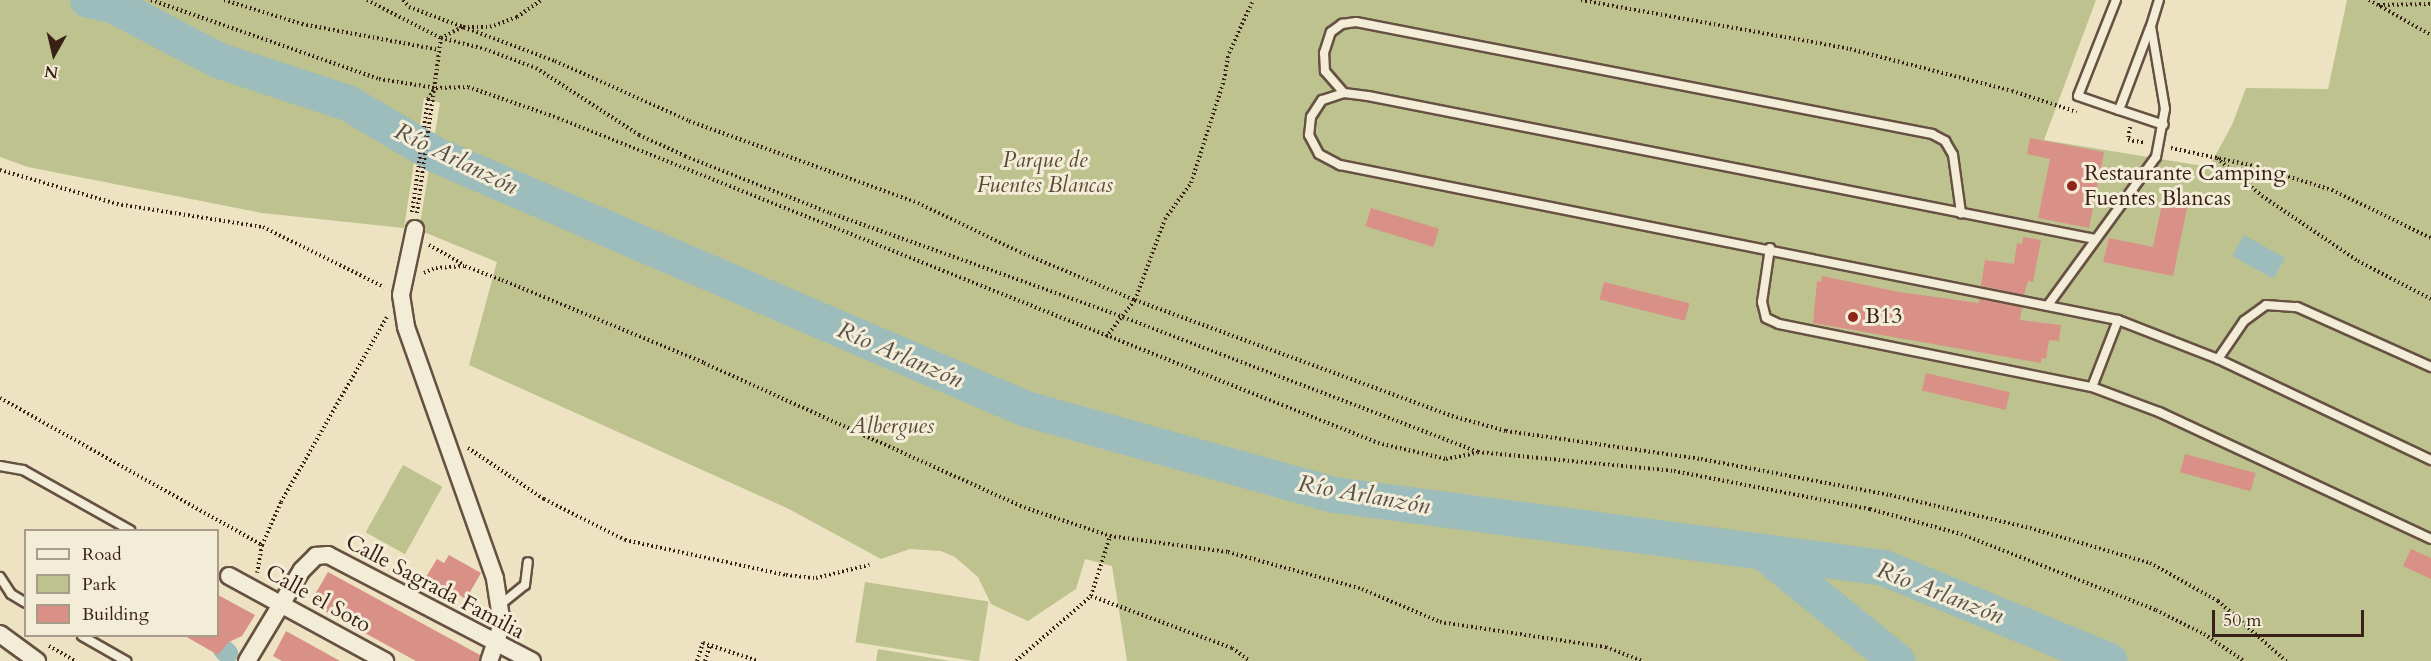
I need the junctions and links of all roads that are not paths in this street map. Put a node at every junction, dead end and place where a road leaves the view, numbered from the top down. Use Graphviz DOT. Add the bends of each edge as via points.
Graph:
graph roads {
  1 [pos="2116,0"];
  2 [pos="2159,0"];
  3 [pos="2151,26"];
  4 [pos="1344,93"];
  5 [pos="2119,110"];
  6 [pos="2164,125"];
  7 [pos="1961,213"];
  8 [pos="414,232"];
  9 [pos="2094,239"];
  10 [pos="1770,248"];
  11 [pos="2048,305"];
  12 [pos="2118,320"];
  13 [pos="2218,359"];
  14 [pos="2431,367"];
  15 [pos="2092,387"];
  16 [pos="2431,460"];
  17 [pos="0,466"];
  18 [pos="126,529"];
  19 [pos="2431,539"];
  20 [pos="528,562"];
  21 [pos="230,576"];
  22 [pos="0,577"];
  23 [pos="24,602"];
  24 [pos="281,604"];
  25 [pos="500,605"];
  26 [pos="1,636"];
  27 [pos="84,637"];
  28 [pos="497,646"];
  29 [pos="248,660"];
  30 [pos="37,661"];
  31 [pos="126,661"];
  32 [pos="385,661"];
  33 [pos="489,661"];
  34 [pos="532,661"];
  1 -- 5 [label="lane" via="2078,96"];
  2 -- 3 [label="lane"];
  3 -- 5 [label="lane"];
  3 -- 6 [label="lane" via="2165,109"];
  4 -- 7 [label="lane"];
  4 -- 7 [label="lane" via="1325,71 1324,53 1330,32 1342,24 1356,22 1897,127 1932,134 1945,141 1953,155"];
  4 -- 10 [label="lane" via="1322,100 1311,117 1309,135 1319,154 1340,165"];
  5 -- 6 [label="lane"];
  6 -- 9 [label="lane" via="2156,157"];
  7 -- 9 [label="lane"];
  8 -- 25 [label="street" via="401,295 406,327 439,430 494,573"];
  9 -- 11 [label="lane"];
  10 -- 11 [label="lane"];
  10 -- 15 [label="lane" via="1762,302 1766,318 1779,324"];
  11 -- 12 [label="lane"];
  12 -- 13 [label="lane"];
  12 -- 15 [label="lane"];
  13 -- 14 [label="lane" via="2244,321 2266,305 2297,307"];
  13 -- 16 [label="lane"];
  15 -- 19 [label="lane" via="2159,412"];
  17 -- 18 [label="lane" via="23,470"];
  20 -- 25 [label="lane" via="525,585"];
  21 -- 24 [label="street, Calle el Soto"];
  22 -- 23 [label="lane" via="11,594"];
  24 -- 28 [label="street, Calle Sagrada Familia" via="316,556 336,558"];
  24 -- 29 [label="street"];
  24 -- 32 [label="street, Calle el Soto"];
  25 -- 28 [label="street"];
  26 -- 30 [label="street"];
  27 -- 31 [label="lane"];
  28 -- 33 [label="street"];
  28 -- 34 [label="street, Calle Sagrada Familia"];
}
